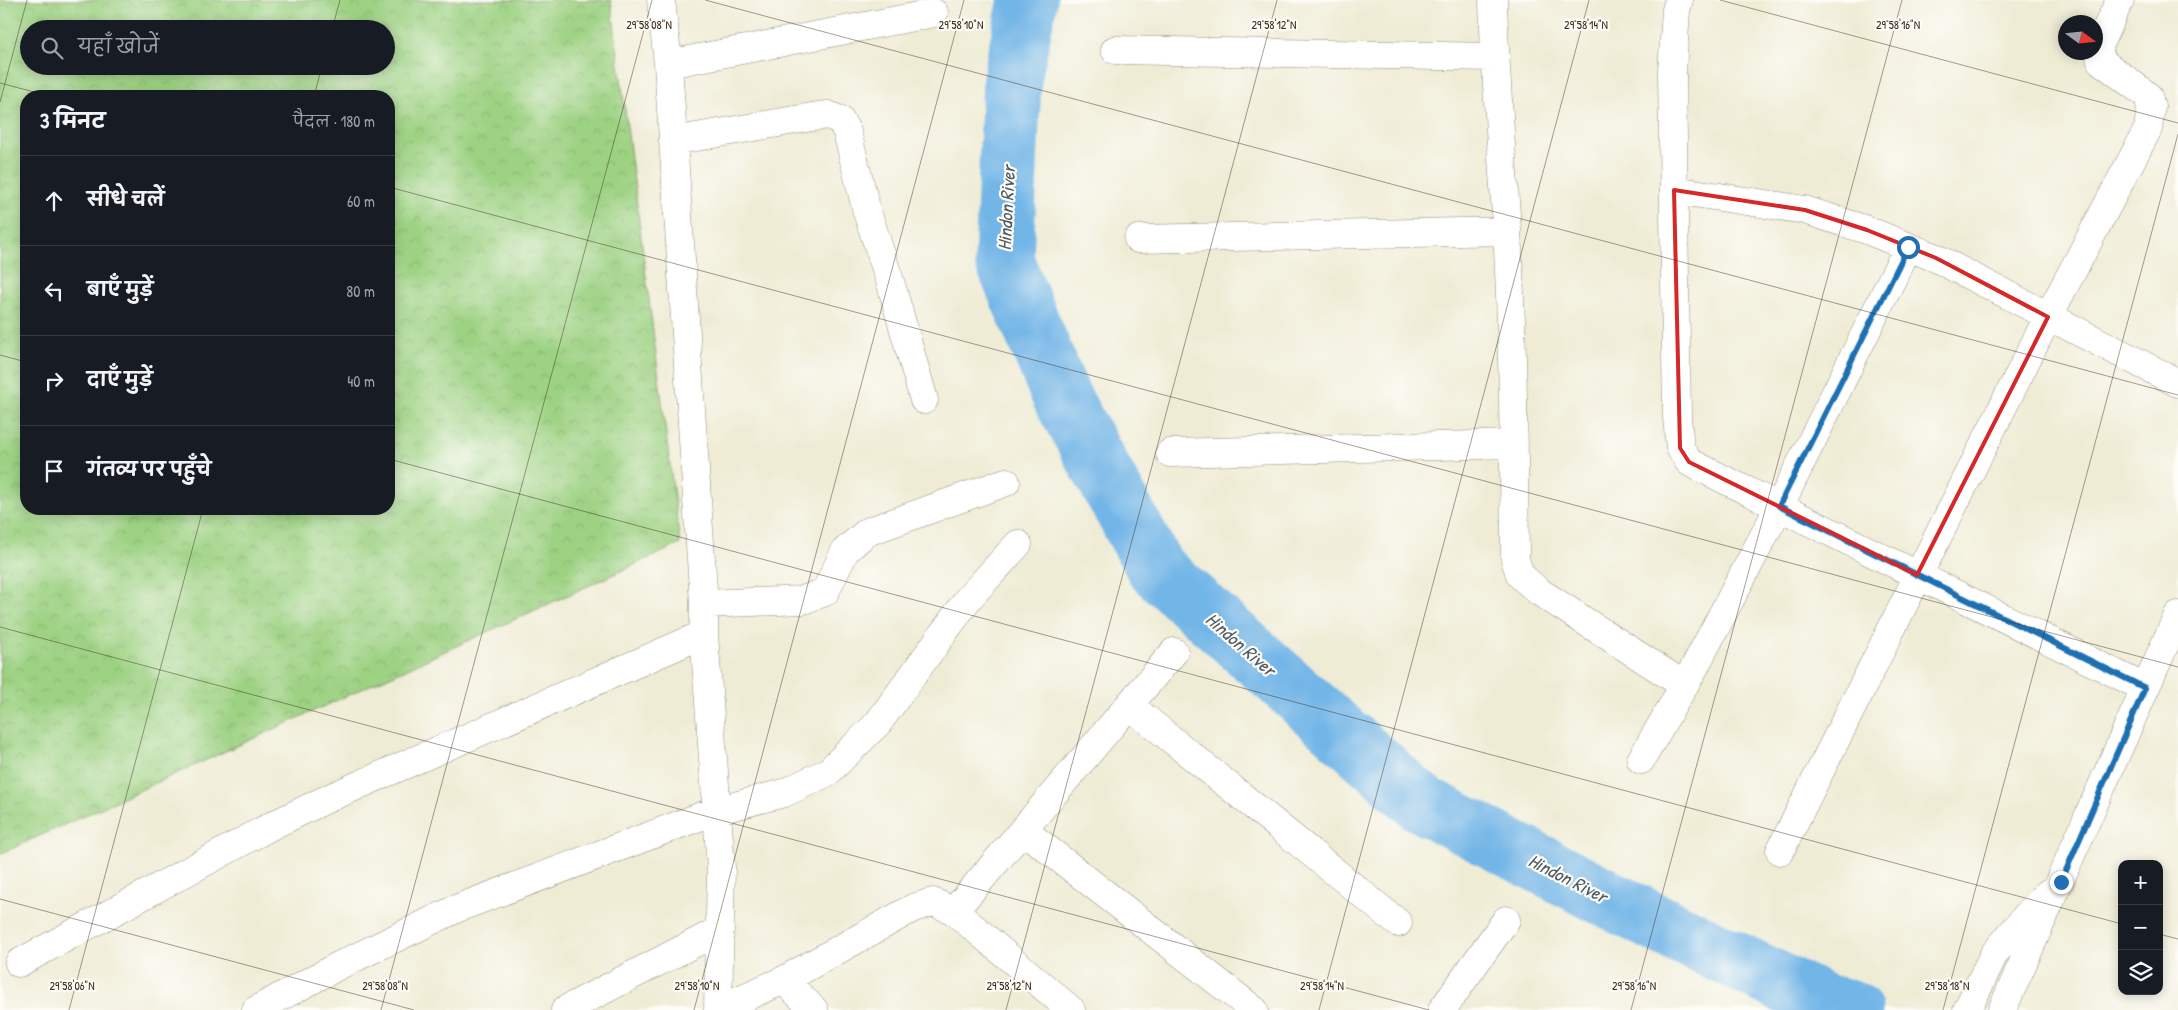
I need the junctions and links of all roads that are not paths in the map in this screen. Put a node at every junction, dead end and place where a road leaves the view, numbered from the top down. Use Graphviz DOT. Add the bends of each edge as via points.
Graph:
graph roads {
  1 [pos="661,0"];
  2 [pos="1493,0"];
  3 [pos="1679,0"];
  4 [pos="2120,0"];
  5 [pos="934,13"];
  6 [pos="1115,50"];
  7 [pos="1494,57"];
  8 [pos="668,64"];
  9 [pos="673,141"];
  10 [pos="1674,190"];
  11 [pos="1507,231"];
  12 [pos="1138,239"];
  13 [pos="1908,247"];
  14 [pos="2048,317"];
  15 [pos="2178,384"];
  16 [pos="924,400"];
  17 [pos="1514,444"];
  18 [pos="1170,453"];
  19 [pos="1006,482"];
  20 [pos="1779,506"];
  21 [pos="1018,544"];
  22 [pos="1917,575"];
  23 [pos="704,604"];
  24 [pos="2178,615"];
  25 [pos="704,634"];
  26 [pos="1174,652"];
  27 [pos="1684,685"];
  28 [pos="2145,688"];
  29 [pos="1129,705"];
  30 [pos="1641,760"];
  31 [pos="715,811"];
  32 [pos="1023,830"];
  33 [pos="1780,851"];
  34 [pos="2061,882"];
  35 [pos="954,911"];
  36 [pos="1506,920"];
  37 [pos="1398,923"];
  38 [pos="720,930"];
  39 [pos="19,962"];
  40 [pos="784,980"];
  41 [pos="718,1009"];
  42 [pos="256,1010"];
  43 [pos="566,1010"];
  44 [pos="814,1010"];
  45 [pos="1071,1010"];
  46 [pos="1254,1010"];
  47 [pos="1442,1010"];
  48 [pos="1968,1010"];
  49 [pos="2002,1010"];
  1 -- 8 [label="street"];
  2 -- 7 [label="street"];
  3 -- 10 [label="street" via="1672,71"];
  4 -- 14 [label="street" via="2098,46 2101,61 2148,96 2151,107 2148,129"];
  5 -- 8 [label="street"];
  6 -- 7 [label="street"];
  7 -- 11 [label="street"];
  8 -- 9 [label="street"];
  9 -- 16 [label="street" via="812,116 840,120 847,132 867,212"];
  9 -- 23 [label="street"];
  10 -- 13 [label="street" via="1806,210"];
  10 -- 20 [label="street" via="1680,448 1689,462"];
  11 -- 12 [label="street"];
  11 -- 17 [label="street"];
  13 -- 14 [label="street" via="1936,258"];
  13 -- 20 [label="street"];
  14 -- 15 [label="street"];
  14 -- 22 [label="street"];
  17 -- 18 [label="street"];
  17 -- 27 [label="street" via="1515,558 1520,575 1538,591"];
  19 -- 23 [label="street" via="867,532 845,550 825,592 803,600"];
  20 -- 22 [label="street"];
  20 -- 27 [label="street"];
  21 -- 31 [label="street" via="968,599 878,723 828,772 784,793"];
  22 -- 28 [label="street"];
  22 -- 33 [label="street"];
  23 -- 25 [label="street"];
  24 -- 28 [label="street"];
  25 -- 31 [label="street"];
  25 -- 39 [label="street" via="329,798"];
  26 -- 29 [label="street"];
  27 -- 30 [label="street"];
  28 -- 34 [label="street"];
  29 -- 32 [label="street"];
  29 -- 37 [label="street"];
  31 -- 38 [label="street" via="721,868"];
  31 -- 42 [label="street" via="458,908"];
  32 -- 35 [label="street"];
  32 -- 46 [label="street"];
  34 -- 48 [label="street" via="1994,954"];
  34 -- 49 [label="street"];
  35 -- 40 [label="street" via="933,902 913,908"];
  35 -- 45 [label="street"];
  36 -- 47 [label="street"];
  38 -- 41 [label="street"];
  38 -- 43 [label="street"];
  40 -- 41 [label="street"];
  40 -- 44 [label="street"];
}
